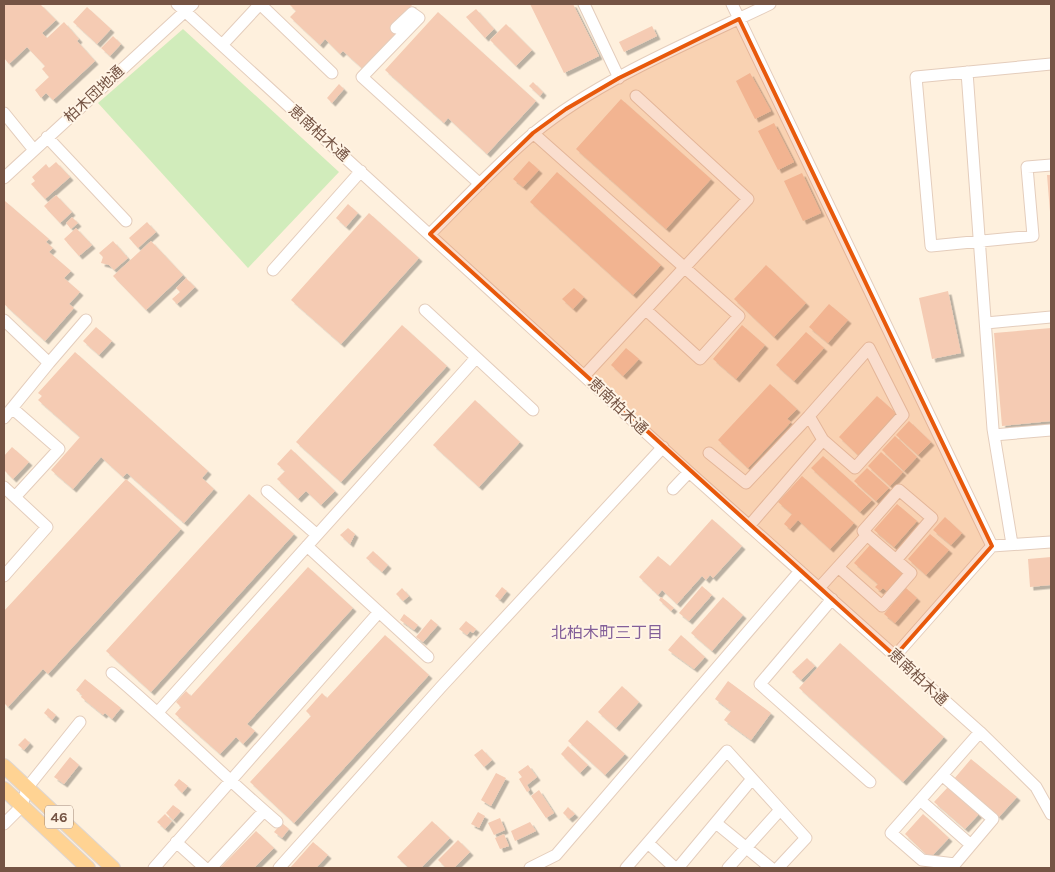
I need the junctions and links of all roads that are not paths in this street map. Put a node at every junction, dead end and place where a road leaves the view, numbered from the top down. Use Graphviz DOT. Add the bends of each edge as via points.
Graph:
graph roads {
  1 [pos="260,4"];
  2 [pos="584,4"];
  3 [pos="732,4"];
  4 [pos="770,4"];
  5 [pos="185,6"];
  6 [pos="739,19"];
  7 [pos="396,28"];
  8 [pos="222,45"];
  9 [pos="1051,64"];
  10 [pos="967,72"];
  11 [pos="332,73"];
  12 [pos="619,78"];
  13 [pos="636,96"];
  14 [pos="4,113"];
  15 [pos="533,133"];
  16 [pos="47,137"];
  17 [pos="34,150"];
  18 [pos="1051,165"];
  19 [pos="362,171"];
  20 [pos="4,178"];
  21 [pos="480,184"];
  22 [pos="126,221"];
  23 [pos="430,234"];
  24 [pos="980,241"];
  25 [pos="685,268"];
  26 [pos="273,270"];
  27 [pos="425,310"];
  28 [pos="646,310"];
  29 [pos="1051,317"];
  30 [pos="4,320"];
  31 [pos="86,320"];
  32 [pos="986,323"];
  33 [pos="476,358"];
  34 [pos="49,363"];
  35 [pos="584,376"];
  36 [pos="12,408"];
  37 [pos="533,410"];
  38 [pos="809,416"];
  39 [pos="4,418"];
  40 [pos="1051,430"];
  41 [pos="994,435"];
  42 [pos="823,440"];
  43 [pos="663,447"];
  44 [pos="709,453"];
  45 [pos="689,472"];
  46 [pos="4,487"];
  47 [pos="673,489"];
  48 [pos="267,491"];
  49 [pos="15,497"];
  50 [pos="749,526"];
  51 [pos="316,535"];
  52 [pos="867,535"];
  53 [pos="1051,542"];
  54 [pos="1012,544"];
  55 [pos="307,546"];
  56 [pos="992,546"];
  57 [pos="896,560"];
  58 [pos="838,567"];
  59 [pos="800,571"];
  60 [pos="4,576"];
  61 [pos="820,588"];
  62 [pos="832,599"];
  63 [pos="380,612"];
  64 [pos="896,656"];
  65 [pos="428,658"];
  66 [pos="112,673"];
  67 [pos="158,712"];
  68 [pos="80,722"];
  69 [pos="980,732"];
  70 [pos="4,766"];
  71 [pos="942,775"];
  72 [pos="752,779"];
  73 [pos="230,782"];
  74 [pos="870,782"];
  75 [pos="27,788"];
  76 [pos="4,789"];
  77 [pos="920,800"];
  78 [pos="22,806"];
  79 [pos="780,810"];
  80 [pos="264,811"];
  81 [pos="1051,814"];
  82 [pos="277,822"];
  83 [pos="716,823"];
  84 [pos="4,824"];
  85 [pos="176,842"];
  86 [pos="648,843"];
  87 [pos="971,845"];
  88 [pos="746,848"];
  89 [pos="88,868"];
  90 [pos="113,868"];
  91 [pos="154,868"];
  92 [pos="205,868"];
  93 [pos="211,868"];
  94 [pos="279,868"];
  95 [pos="530,868"];
  96 [pos="626,868"];
  97 [pos="676,868"];
  98 [pos="728,868"];
  99 [pos="771,868"];
  100 [pos="778,868"];
  1 -- 8 [label="street"];
  1 -- 11 [label="street"];
  2 -- 12 [label="street"];
  3 -- 6 [label="street"];
  4 -- 6 [label="street"];
  5 -- 8 [label="street, 恵南柏木通"];
  5 -- 16 [label="street, 柏木団地通"];
  6 -- 12 [label="street"];
  6 -- 56 [label="street"];
  7 -- 21 [label="street" via="412,12 419,18 362,77"];
  8 -- 19 [label="street, 恵南柏木通"];
  9 -- 10 [label="street"];
  10 -- 24 [label="street"];
  10 -- 24 [label="street" via="916,77 932,246"];
  12 -- 15 [label="street"];
  13 -- 25 [label="street" via="748,199"];
  14 -- 17 [label="street"];
  15 -- 21 [label="street"];
  15 -- 25 [label="street"];
  16 -- 17 [label="street, 柏木団地通"];
  16 -- 22 [label="street"];
  17 -- 20 [label="street, 柏木団地通"];
  18 -- 24 [label="street" via="1027,167 1034,236"];
  19 -- 23 [label="street, 恵南柏木通"];
  19 -- 26 [label="street"];
  21 -- 23 [label="street"];
  23 -- 35 [label="street, 恵南柏木通"];
  24 -- 32 [label="street"];
  25 -- 28 [label="street"];
  25 -- 28 [label="street" via="738,316 700,359"];
  27 -- 33 [label="street"];
  28 -- 35 [label="street"];
  29 -- 32 [label="street"];
  30 -- 34 [label="street"];
  31 -- 34 [label="street"];
  32 -- 41 [label="street"];
  33 -- 37 [label="street"];
  33 -- 51 [label="street"];
  34 -- 36 [label="street"];
  35 -- 43 [label="street, 恵南柏木通"];
  36 -- 39 [label="street"];
  36 -- 49 [label="street" via="59,449"];
  38 -- 42 [label="street"];
  38 -- 42 [label="street" via="869,348 903,414 855,468"];
  38 -- 44 [label="street" via="746,483"];
  40 -- 41 [label="street"];
  41 -- 54 [label="street"];
  42 -- 50 [label="street"];
  43 -- 45 [label="street, 恵南柏木通"];
  43 -- 94 [label="street"];
  45 -- 47 [label="street"];
  45 -- 50 [label="street, 恵南柏木通"];
  46 -- 49 [label="street"];
  48 -- 51 [label="street"];
  49 -- 60 [label="street" via="47,527"];
  50 -- 59 [label="street, 恵南柏木通"];
  51 -- 55 [label="street"];
  52 -- 57 [label="street"];
  52 -- 57 [label="street" via="863,531 899,490 932,518"];
  52 -- 58 [label="street"];
  53 -- 54 [label="street"];
  54 -- 56 [label="street"];
  55 -- 63 [label="street"];
  55 -- 67 [label="street"];
  56 -- 64 [label="street"];
  57 -- 58 [label="street" via="911,574 882,606"];
  58 -- 61 [label="street"];
  59 -- 61 [label="street, 恵南柏木通"];
  59 -- 95 [label="street" via="556,855"];
  61 -- 62 [label="street, 恵南柏木通"];
  62 -- 64 [label="street, 恵南柏木通"];
  62 -- 74 [label="street" via="760,684"];
  63 -- 65 [label="street"];
  63 -- 73 [label="street"];
  64 -- 69 [label="street, 恵南柏木通"];
  66 -- 67 [label="street"];
  67 -- 73 [label="street"];
  68 -- 75 [label="street"];
  69 -- 71 [label="street"];
  69 -- 81 [label="street, 恵南柏木通" via="1036,788"];
  70 -- 75 [label="main road, 46"];
  71 -- 77 [label="street"];
  71 -- 87 [label="street" via="993,819"];
  72 -- 79 [label="street"];
  72 -- 83 [label="street"];
  72 -- 86 [label="street" via="727,751"];
  73 -- 80 [label="street"];
  73 -- 85 [label="street"];
  75 -- 78 [label="street"];
  75 -- 90 [label="main road, 46"];
  76 -- 78 [label="main road, 46"];
  77 -- 87 [label="street"];
  77 -- 87 [label="street" via="891,833 922,860 955,864"];
  78 -- 84 [label="street"];
  78 -- 89 [label="main road, 46"];
  79 -- 88 [label="street"];
  79 -- 100 [label="street" via="806,838"];
  80 -- 82 [label="street"];
  80 -- 93 [label="street"];
  83 -- 88 [label="street"];
  83 -- 97 [label="street"];
  85 -- 91 [label="street"];
  85 -- 92 [label="street"];
  86 -- 96 [label="street"];
  86 -- 97 [label="street"];
  88 -- 98 [label="street"];
  88 -- 99 [label="street"];
}
